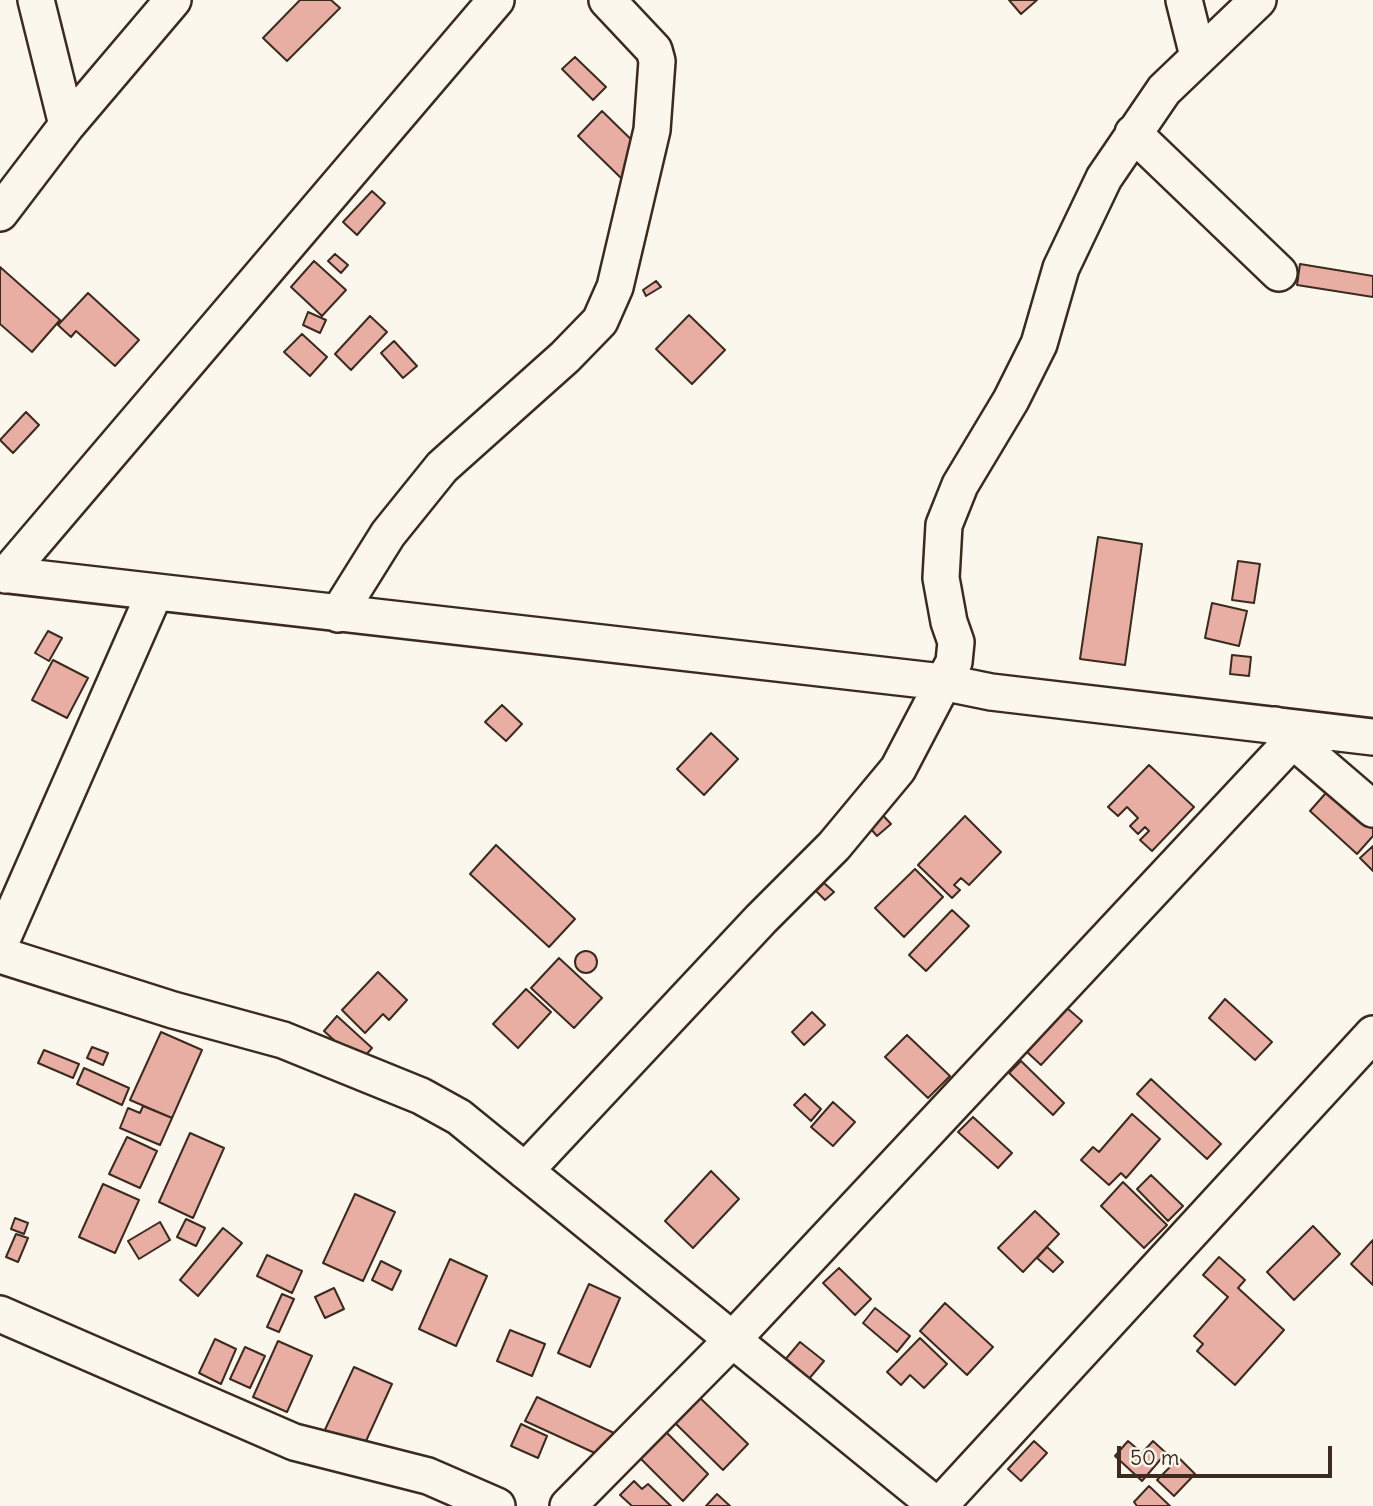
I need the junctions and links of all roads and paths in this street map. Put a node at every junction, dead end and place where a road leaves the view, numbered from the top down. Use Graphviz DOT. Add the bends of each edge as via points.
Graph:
graph roads {
  1 [pos="36,0"];
  2 [pos="173,0"];
  3 [pos="496,0"];
  4 [pos="607,0"];
  5 [pos="1184,0"];
  6 [pos="1258,0"];
  7 [pos="1198,56"];
  8 [pos="67,125"];
  9 [pos="1133,133"];
  10 [pos="0,213"];
  11 [pos="1279,273"];
  12 [pos="3,574"];
  13 [pos="155,592"];
  14 [pos="338,614"];
  15 [pos="942,682"];
  16 [pos="1284,733"];
  17 [pos="1373,737"];
  18 [pos="1373,809"];
  19 [pos="0,944"];
  20 [pos="0,955"];
  21 [pos="1373,1034"];
  22 [pos="525,1171"];
  23 [pos="0,1314"];
  24 [pos="733,1339"];
  25 [pos="497,1506"];
  26 [pos="568,1506"];
  27 [pos="938,1506"];
  1 -- 8 [label="street"];
  2 -- 8 [label="street"];
  3 -- 12 [label="street"];
  4 -- 14 [label="street" via="654,50 657,61 652,130 615,288 600,321 442,467 388,534"];
  5 -- 7 [label="street"];
  6 -- 7 [label="street"];
  7 -- 9 [label="street" via="1164,89"];
  8 -- 10 [label="street"];
  9 -- 11 [label="street"];
  9 -- 15 [label="street" via="1104,178 1061,268 1039,344 960,485 944,525 941,578 956,642 954,662"];
  12 -- 13 [label="street"];
  13 -- 14 [label="street"];
  13 -- 19 [label="street"];
  14 -- 15 [label="street"];
  15 -- 16 [label="street"];
  15 -- 22 [label="street" via="898,769 874,801"];
  16 -- 17 [label="street"];
  16 -- 18 [label="street"];
  16 -- 24 [label="street"];
  20 -- 22 [label="street" via="283,1040 364,1072 459,1117"];
  21 -- 27 [label="street"];
  22 -- 24 [label="street"];
  23 -- 25 [label="street" via="294,1442 428,1476"];
  24 -- 26 [label="street"];
  24 -- 27 [label="street"];
}
